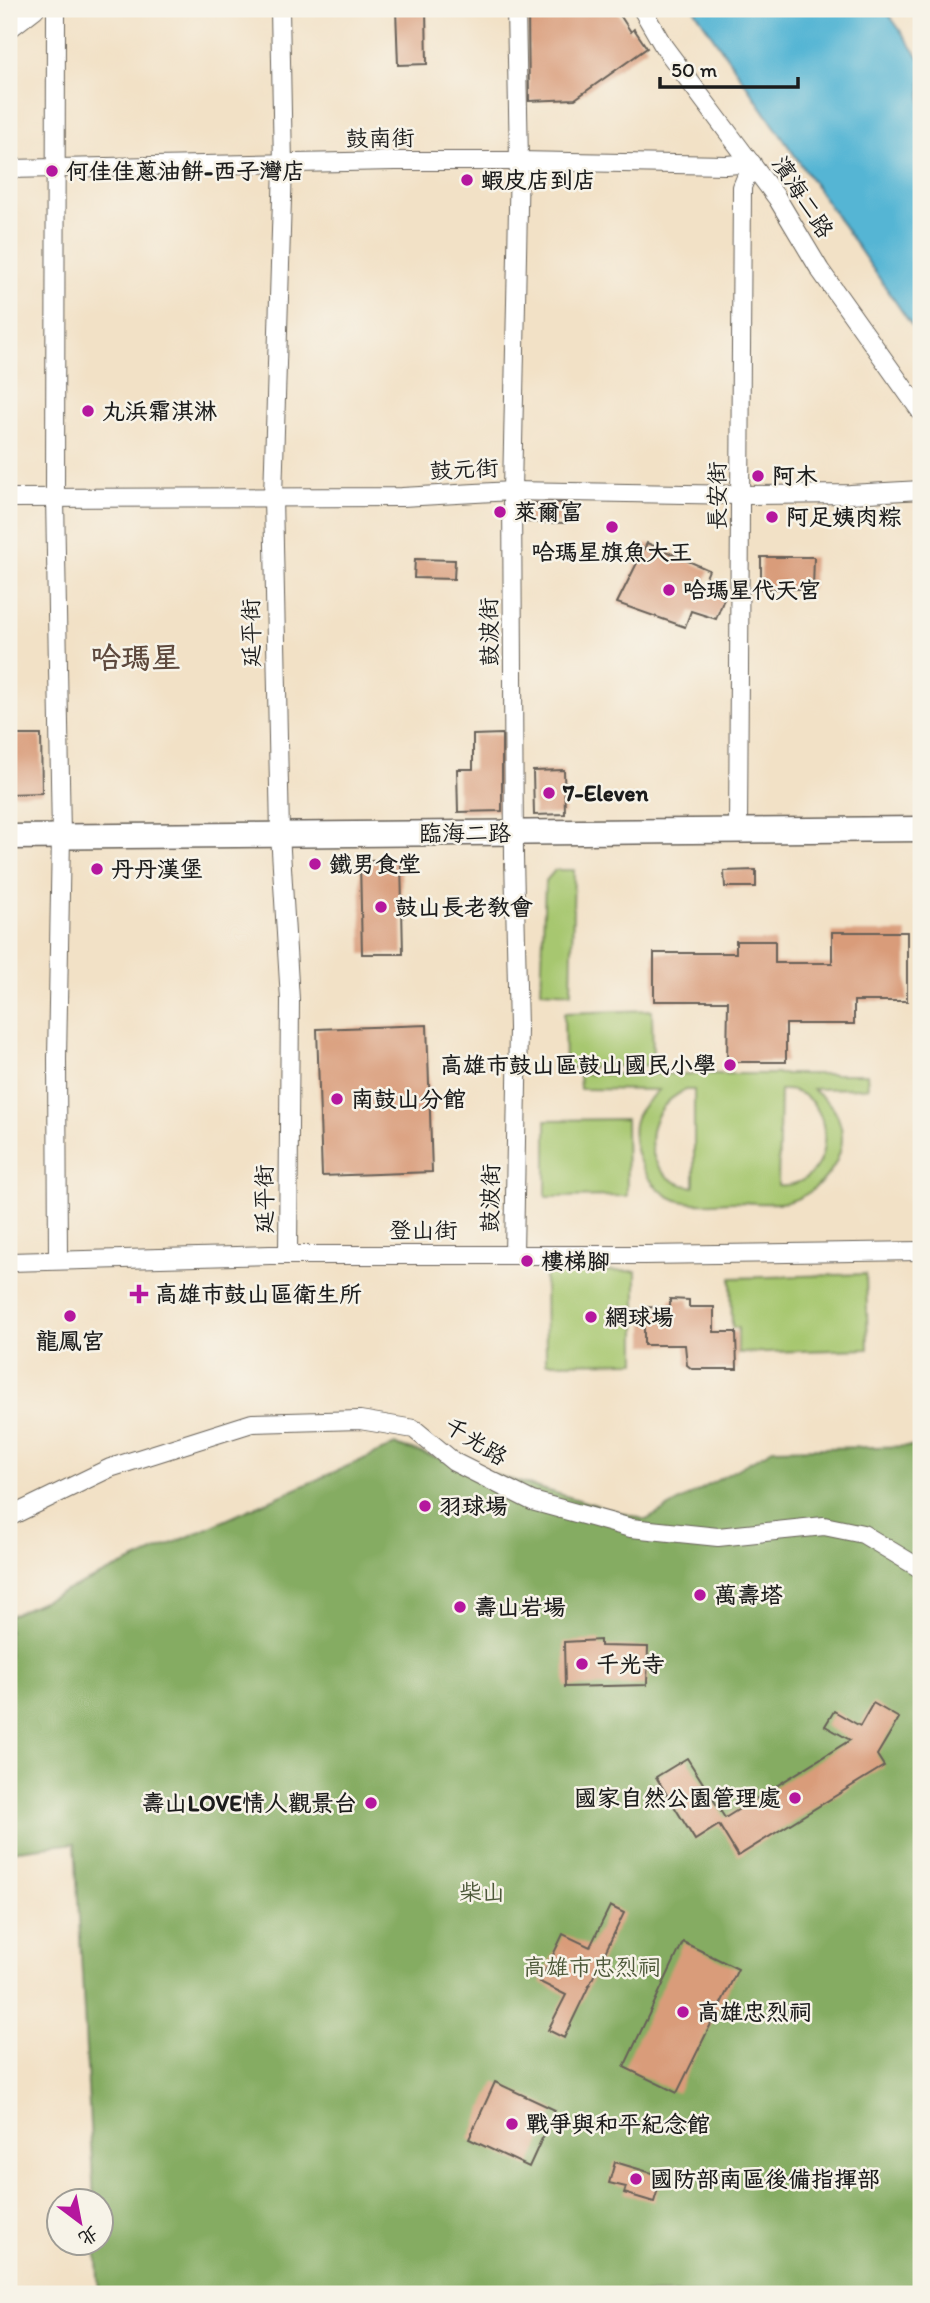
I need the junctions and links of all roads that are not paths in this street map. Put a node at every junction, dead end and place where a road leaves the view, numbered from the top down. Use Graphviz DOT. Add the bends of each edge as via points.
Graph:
graph roads {
  1 [pos="35,9"];
  2 [pos="56,9"];
  3 [pos="280,9"];
  4 [pos="516,9"];
  5 [pos="642,9"];
  6 [pos="9,29"];
  7 [pos="519,161"];
  8 [pos="752,163"];
  9 [pos="283,164"];
  10 [pos="55,166"];
  11 [pos="9,169"];
  12 [pos="921,412"];
  13 [pos="921,490"];
  14 [pos="512,491"];
  15 [pos="742,495"];
  16 [pos="273,497"];
  17 [pos="9,498"];
  18 [pos="55,498"];
  19 [pos="921,829"];
  20 [pos="738,830"];
  21 [pos="514,832"];
  22 [pos="280,834"];
  23 [pos="61,836"];
  24 [pos="9,837"];
  25 [pos="921,1251"];
  26 [pos="514,1254"];
  27 [pos="288,1255"];
  28 [pos="58,1260"];
  29 [pos="9,1262"];
  30 [pos="9,1517"];
  31 [pos="921,1569"];
  1 -- 6 [label="street"];
  2 -- 10 [label="street"];
  3 -- 9 [label="street, 延平街"];
  4 -- 7 [label="street, 鼓波街"];
  5 -- 8 [label="street, 濱海二路" via="664,47"];
  7 -- 8 [label="street, 鼓南街"];
  7 -- 9 [label="street, 鼓南街"];
  7 -- 14 [label="street, 鼓波街"];
  8 -- 12 [label="street, 濱海二路" via="820,270"];
  8 -- 15 [label="street, 長安街" via="742,187"];
  9 -- 10 [label="street, 鼓南街"];
  9 -- 16 [label="street, 延平街"];
  10 -- 11 [label="street, 鼓南街"];
  10 -- 18 [label="street"];
  13 -- 15 [label="street, 鼓元街"];
  14 -- 15 [label="street, 鼓元街"];
  14 -- 16 [label="street, 鼓元街"];
  14 -- 21 [label="street, 鼓波街"];
  15 -- 20 [label="street, 長安街"];
  16 -- 18 [label="street, 鼓元街"];
  16 -- 22 [label="street, 延平街"];
  17 -- 18 [label="street, 鼓元街"];
  18 -- 23 [label="street"];
  19 -- 20 [label="street, 臨海二路"];
  20 -- 21 [label="street, 臨海二路"];
  21 -- 22 [label="street, 臨海二路"];
  21 -- 26 [label="street, 鼓波街" via="518,1028"];
  22 -- 23 [label="street, 臨海二路"];
  22 -- 27 [label="street, 延平街" via="290,1000"];
  23 -- 24 [label="street, 臨海二路"];
  23 -- 28 [label="street"];
  25 -- 26 [label="street, 登山街"];
  26 -- 27 [label="street, 登山街"];
  27 -- 28 [label="street, 登山街"];
  28 -- 29 [label="street, 登山街"];
  30 -- 31 [label="street, 千光路" via="110,1468 252,1423 360,1420 414,1429 453,1462 532,1501 631,1528 718,1537 824,1526 863,1534"];
}
